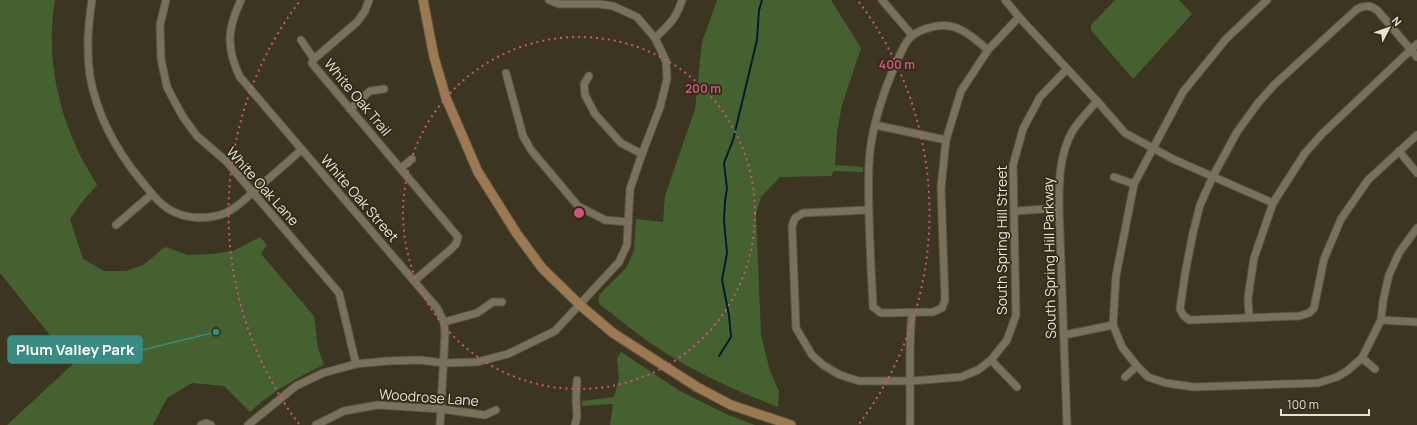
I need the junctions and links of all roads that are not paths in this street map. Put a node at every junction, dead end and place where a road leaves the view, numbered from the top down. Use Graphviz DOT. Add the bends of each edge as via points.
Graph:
graph roads {
  1 [pos="92,0"];
  2 [pos="166,0"];
  3 [pos="241,0"];
  4 [pos="369,0"];
  5 [pos="423,0"];
  6 [pos="548,0"];
  7 [pos="682,0"];
  8 [pos="882,0"];
  9 [pos="1005,0"];
  10 [pos="1267,0"];
  11 [pos="613,3"];
  12 [pos="1019,17"];
  13 [pos="912,36"];
  14 [pos="655,38"];
  15 [pos="301,40"];
  16 [pos="1417,44"];
  17 [pos="1410,49"];
  18 [pos="988,50"];
  19 [pos="1417,57"];
  20 [pos="314,59"];
  21 [pos="1067,69"];
  22 [pos="506,73"];
  23 [pos="589,76"];
  24 [pos="384,89"];
  25 [pos="1098,101"];
  26 [pos="350,109"];
  27 [pos="875,125"];
  28 [pos="1417,135"];
  29 [pos="946,140"];
  30 [pos="1153,148"];
  31 [pos="301,150"];
  32 [pos="1399,151"];
  33 [pos="642,154"];
  34 [pos="412,159"];
  35 [pos="400,168"];
  36 [pos="1417,173"];
  37 [pos="1213,176"];
  38 [pos="1114,178"];
  39 [pos="1134,184"];
  40 [pos="252,192"];
  41 [pos="152,194"];
  42 [pos="1273,203"];
  43 [pos="1059,208"];
  44 [pos="868,210"];
  45 [pos="1015,211"];
  46 [pos="628,222"];
  47 [pos="116,224"];
  48 [pos="1417,228"];
  49 [pos="414,281"];
  50 [pos="502,302"];
  51 [pos="580,305"];
  52 [pos="912,313"];
  53 [pos="1249,317"];
  54 [pos="1381,320"];
  55 [pos="444,322"];
  56 [pos="1417,322"];
  57 [pos="1113,325"];
  58 [pos="1064,335"];
  59 [pos="1362,358"];
  60 [pos="991,360"];
  61 [pos="444,363"];
  62 [pos="356,364"];
  63 [pos="1137,366"];
  64 [pos="1374,369"];
  65 [pos="1125,377"];
  66 [pos="577,380"];
  67 [pos="911,381"];
  68 [pos="1017,387"];
  69 [pos="441,409"];
  70 [pos="496,410"];
  71 [pos="201,425"];
  72 [pos="211,425"];
  73 [pos="248,425"];
  74 [pos="316,425"];
  75 [pos="440,425"];
  76 [pos="575,425"];
  77 [pos="791,425"];
  78 [pos="910,425"];
  79 [pos="1067,425"];
  1 -- 41 [label="street" via="88,28 88,59 90,76 103,121 129,167"];
  2 -- 40 [label="street, White Oak Lane" via="160,25 160,44 168,87 190,127 226,160"];
  3 -- 31 [label="street, White Oak Street" via="229,34 231,57 236,70 244,84"];
  4 -- 20 [label="street" via="357,22"];
  5 -- 51 [label="main road" via="434,56 446,98 478,172 542,268"];
  6 -- 11 [label="street" via="559,4"];
  7 -- 14 [label="street" via="678,13"];
  8 -- 13 [label="street"];
  9 -- 12 [label="street"];
  10 -- 30 [label="street" via="1226,39 1183,92"];
  11 -- 14 [label="street" via="636,17"];
  12 -- 18 [label="street"];
  12 -- 21 [label="street"];
  13 -- 18 [label="street" via="929,27 949,26 966,33"];
  13 -- 27 [label="street" via="904,46 886,89"];
  14 -- 33 [label="street" via="666,61 668,79"];
  15 -- 20 [label="street, White Oak Trail"];
  16 -- 17 [label="street"];
  17 -- 19 [label="street"];
  17 -- 37 [label="street" via="1372,6 1357,9 1274,85 1258,103 1237,132"];
  17 -- 42 [label="street" via="1305,153"];
  18 -- 29 [label="street" via="961,91"];
  20 -- 26 [label="street, White Oak Trail" via="312,63"];
  21 -- 25 [label="street"];
  21 -- 45 [label="street, South Spring Hill Street" via="1040,97 1023,129 1013,165"];
  22 -- 46 [label="street" via="524,136 531,150 578,206 605,220"];
  23 -- 33 [label="street" via="584,84 584,95 595,114 620,143"];
  24 -- 26 [label="street" via="370,91"];
  25 -- 30 [label="street" via="1125,133"];
  25 -- 43 [label="street, South Spring Hill Parkway" via="1080,120 1064,150"];
  26 -- 35 [label="street, White Oak Trail"];
  27 -- 29 [label="street"];
  27 -- 44 [label="street" via="869,162"];
  28 -- 32 [label="street"];
  29 -- 52 [label="street" via="941,188 944,300 942,308 932,312"];
  30 -- 37 [label="street"];
  30 -- 39 [label="street"];
  31 -- 40 [label="street"];
  31 -- 49 [label="street, White Oak Street"];
  32 -- 36 [label="street"];
  32 -- 53 [label="street" via="1368,180 1341,219 1324,260 1314,308 1309,313 1299,316"];
  33 -- 46 [label="street" via="630,189"];
  34 -- 35 [label="street"];
  35 -- 49 [label="street, White Oak Trail" via="458,237 450,250"];
  37 -- 42 [label="street"];
  37 -- 53 [label="street" via="1200,205 1193,233 1180,309 1189,320"];
  38 -- 39 [label="street"];
  39 -- 57 [label="street" via="1116,276"];
  40 -- 41 [label="street" via="229,211 216,216 197,218 173,211"];
  40 -- 62 [label="street, White Oak Lane" via="339,293"];
  41 -- 47 [label="street"];
  42 -- 53 [label="street" via="1254,258 1248,298"];
  43 -- 45 [label="street"];
  43 -- 58 [label="street, South Spring Hill Parkway"];
  44 -- 52 [label="street" via="873,307 881,313"];
  44 -- 67 [label="street, South Spring Hill Street" via="804,213 795,218 792,226 796,328 812,355 840,375 859,381"];
  45 -- 60 [label="street, South Spring Hill Street" via="1016,315 1007,340"];
  46 -- 51 [label="street" via="627,245 619,262"];
  48 -- 54 [label="street" via="1399,253 1389,275"];
  49 -- 55 [label="street, White Oak Street" via="437,308"];
  50 -- 55 [label="street" via="493,302 477,313"];
  51 -- 61 [label="street" via="555,331 508,354 477,362"];
  51 -- 77 [label="main road" via="613,333 697,387 731,405"];
  52 -- 67 [label="street"];
  54 -- 56 [label="street"];
  54 -- 59 [label="street"];
  55 -- 61 [label="street, White Oak Street"];
  57 -- 58 [label="street"];
  57 -- 63 [label="street" via="1122,347"];
  58 -- 79 [label="street, South Spring Hill Parkway"];
  59 -- 63 [label="street" via="1337,377 1318,384 1194,387 1166,383 1148,377"];
  59 -- 64 [label="street"];
  60 -- 67 [label="street, South Spring Hill Street" via="978,370 961,377"];
  60 -- 68 [label="street"];
  61 -- 62 [label="street" via="420,360"];
  61 -- 69 [label="street, White Oak Street"];
  62 -- 73 [label="street" via="323,373 296,386"];
  63 -- 65 [label="street"];
  66 -- 76 [label="street"];
  67 -- 78 [label="street"];
  69 -- 70 [label="street, Woodrose Lane" via="485,415"];
  69 -- 74 [label="street, Woodrose Lane" via="378,405 344,411"];
  69 -- 75 [label="street, White Oak Street"];
  71 -- 72 [label="street"];
}
